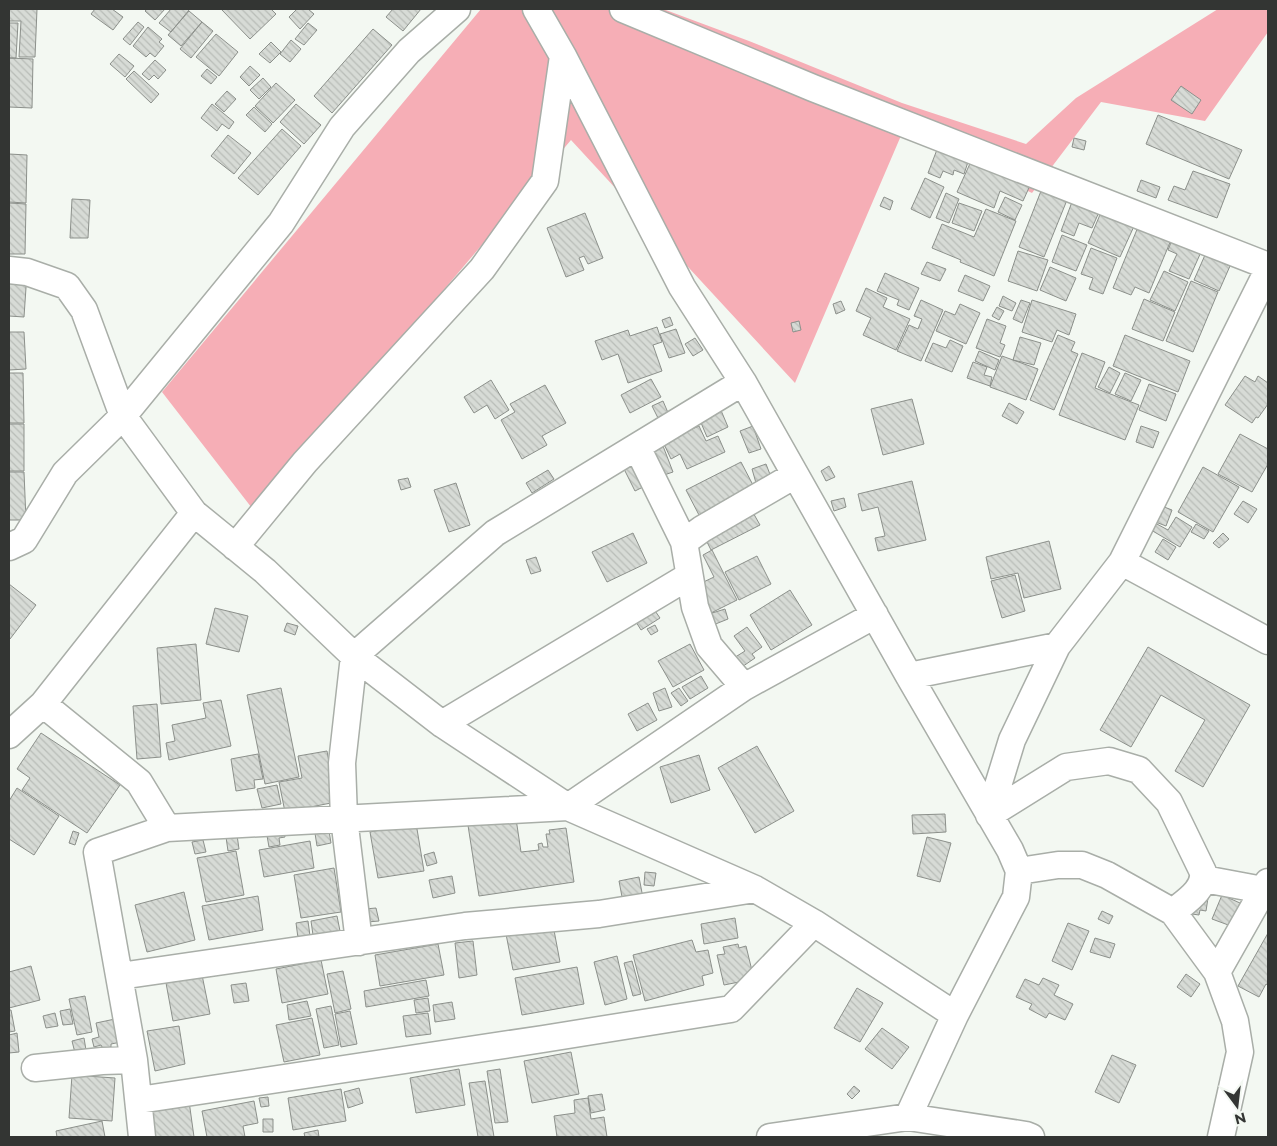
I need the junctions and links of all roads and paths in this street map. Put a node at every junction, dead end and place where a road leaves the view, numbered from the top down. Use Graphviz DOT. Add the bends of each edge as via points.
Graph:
graph roads {
  1 [pos="457,9"];
  2 [pos="536,9"];
  3 [pos="624,9"];
  4 [pos="563,56"];
  5 [pos="1268,266"];
  6 [pos="9,270"];
  7 [pos="1268,270"];
  8 [pos="743,382"];
  9 [pos="122,416"];
  10 [pos="637,447"];
  11 [pos="795,475"];
  12 [pos="194,513"];
  13 [pos="684,542"];
  14 [pos="9,547"];
  15 [pos="236,547"];
  16 [pos="1122,562"];
  17 [pos="690,576"];
  18 [pos="875,615"];
  19 [pos="1268,641"];
  20 [pos="1057,646"];
  21 [pos="354,656"];
  22 [pos="909,676"];
  23 [pos="744,686"];
  24 [pos="43,704"];
  25 [pos="442,724"];
  26 [pos="9,735"];
  27 [pos="568,807"];
  28 [pos="988,815"];
  29 [pos="344,818"];
  30 [pos="168,828"];
  31 [pos="1019,871"];
  32 [pos="1204,879"];
  33 [pos="1266,886"];
  34 [pos="755,889"];
  35 [pos="1174,912"];
  36 [pos="814,923"];
  37 [pos="359,942"];
  38 [pos="1217,972"];
  39 [pos="120,976"];
  40 [pos="955,1015"];
  41 [pos="134,1060"];
  42 [pos="36,1068"];
  43 [pos="139,1100"];
  44 [pos="908,1117"];
  45 [pos="142,1137"];
  46 [pos="770,1137"];
  47 [pos="1031,1137"];
  48 [pos="1221,1137"];
  1 -- 9 [label="street" via="409,51 342,127 281,223"];
  2 -- 4 [label="street"];
  3 -- 5 [label="street" via="813,88"];
  4 -- 8 [label="street" via="682,287"];
  4 -- 15 [label="street" via="545,181 482,269 305,462"];
  6 -- 9 [label="street" via="27,272 67,286 84,310"];
  7 -- 16 [label="street"];
  8 -- 10 [label="street"];
  8 -- 11 [label="street"];
  9 -- 12 [label="street"];
  9 -- 14 [label="street" via="65,473 24,540"];
  10 -- 13 [label="street"];
  10 -- 21 [label="street" via="495,534"];
  11 -- 13 [label="street"];
  11 -- 18 [label="street"];
  12 -- 15 [label="street"];
  12 -- 24 [label="street"];
  13 -- 17 [label="street"];
  15 -- 21 [label="street"];
  16 -- 19 [label="street"];
  16 -- 20 [label="street"];
  17 -- 23 [label="street" via="695,607 709,646"];
  17 -- 25 [label="street"];
  18 -- 22 [label="street"];
  18 -- 23 [label="street"];
  20 -- 22 [label="street"];
  20 -- 28 [label="street" via="1012,740"];
  21 -- 25 [label="street"];
  21 -- 29 [label="street" via="342,763"];
  22 -- 28 [label="street"];
  23 -- 27 [label="street"];
  24 -- 26 [label="street"];
  24 -- 30 [label="street" via="140,782"];
  25 -- 27 [label="street"];
  27 -- 29 [label="street"];
  27 -- 34 [label="street"];
  28 -- 31 [label="street"];
  28 -- 32 [label="street" via="1066,767 1109,761 1139,770 1169,802"];
  29 -- 30 [label="street"];
  29 -- 37 [label="street"];
  30 -- 39 [label="street" via="97,852"];
  31 -- 35 [label="street" via="1082,865"];
  31 -- 40 [label="street" via="1016,897"];
  32 -- 33 [label="street"];
  32 -- 35 [label="street" via="1202,886"];
  33 -- 38 [label="street"];
  34 -- 36 [label="street"];
  34 -- 37 [label="street" via="598,914 465,926"];
  35 -- 38 [label="street"];
  36 -- 40 [label="street"];
  36 -- 43 [label="street" via="731,1009"];
  37 -- 39 [label="street"];
  38 -- 48 [label="street" via="1235,1021 1240,1052"];
  39 -- 41 [label="street"];
  40 -- 44 [label="street"];
  41 -- 42 [label="street"];
  41 -- 43 [label="street"];
  43 -- 45 [label="street"];
  44 -- 46 [label="street"];
  44 -- 47 [label="street"];
}
